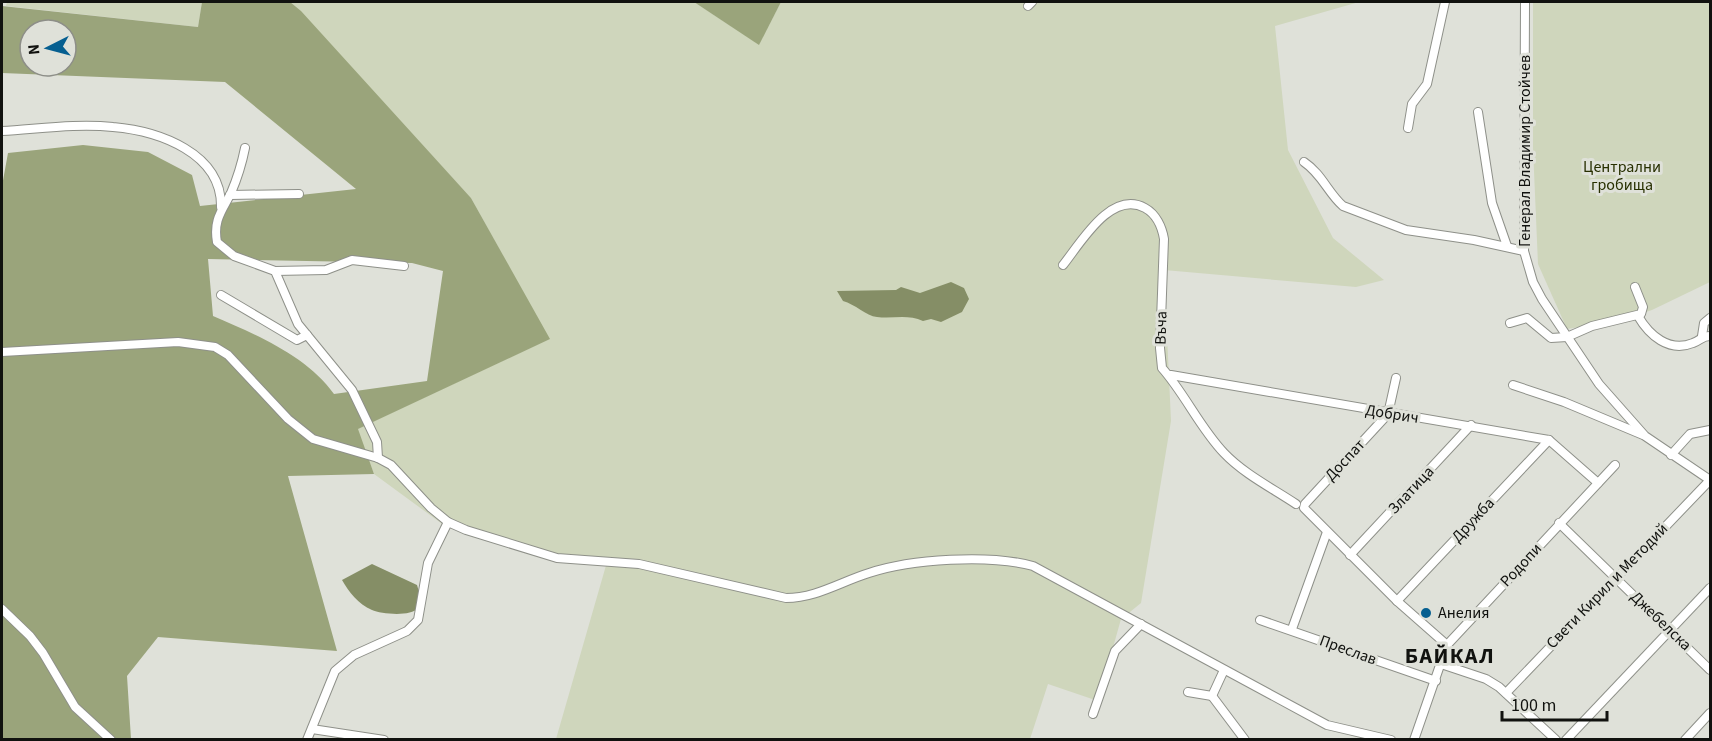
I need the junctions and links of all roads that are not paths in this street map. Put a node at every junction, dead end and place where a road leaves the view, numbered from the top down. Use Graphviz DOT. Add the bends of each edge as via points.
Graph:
graph roads {
  1 [pos="1445,2"];
  2 [pos="1525,2"];
  3 [pos="1478,112"];
  4 [pos="1408,128"];
  5 [pos="2,131"];
  6 [pos="245,148"];
  7 [pos="1304,162"];
  8 [pos="230,195"];
  9 [pos="299,195"];
  10 [pos="221,207"];
  11 [pos="1507,246"];
  12 [pos="1524,251"];
  13 [pos="1063,265"];
  14 [pos="404,266"];
  15 [pos="275,271"];
  16 [pos="1635,287"];
  17 [pos="221,295"];
  18 [pos="1638,316"];
  19 [pos="1710,318"];
  20 [pos="1510,323"];
  21 [pos="307,335"];
  22 [pos="1706,336"];
  23 [pos="1567,337"];
  24 [pos="2,352"];
  25 [pos="1171,375"];
  26 [pos="1396,378"];
  27 [pos="1513,385"];
  28 [pos="1388,414"];
  29 [pos="1471,425"];
  30 [pos="1710,430"];
  31 [pos="1645,436"];
  32 [pos="1549,440"];
  33 [pos="1671,455"];
  34 [pos="378,458"];
  35 [pos="1615,465"];
  36 [pos="1710,480"];
  37 [pos="1598,483"];
  38 [pos="1296,504"];
  39 [pos="448,522"];
  40 [pos="1559,523"];
  41 [pos="1327,532"];
  42 [pos="1350,555"];
  43 [pos="1615,577"];
  44 [pos="1710,588"];
  45 [pos="1397,601"];
  46 [pos="2,609"];
  47 [pos="1260,620"];
  48 [pos="1141,624"];
  49 [pos="1292,629"];
  50 [pos="1670,630"];
  51 [pos="1447,645"];
  52 [pos="1442,664"];
  53 [pos="1224,670"];
  54 [pos="1710,670"];
  55 [pos="1436,681"];
  56 [pos="1188,692"];
  57 [pos="1506,693"];
  58 [pos="1212,696"];
  59 [pos="1710,713"];
  60 [pos="1093,714"];
  61 [pos="312,729"];
  62 [pos="1346,735"];
  63 [pos="111,740"];
  64 [pos="307,740"];
  65 [pos="384,740"];
  66 [pos="1245,740"];
  67 [pos="1391,740"];
  68 [pos="1414,740"];
  69 [pos="1556,740"];
  70 [pos="1566,740"];
  71 [pos="1685,740"];
  1 -- 4 [label="street" via="1427,84 1412,104"];
  2 -- 12 [label="street, Генерал Владимир Стойчев"];
  3 -- 11 [label="street" via="1492,202"];
  5 -- 10 [label="street" via="114,126 160,137 189,150 209,169 219,184"];
  6 -- 8 [label="street"];
  7 -- 11 [label="street" via="1324,180 1343,206 1406,230"];
  8 -- 9 [label="street"];
  8 -- 10 [label="street"];
  10 -- 15 [label="street" via="215,232 217,242 234,256"];
  11 -- 12 [label="street"];
  12 -- 23 [label="street, Генерал Владимир Стойчев" via="1533,282"];
  13 -- 25 [label="street, Въча" via="1117,207 1136,204 1151,213 1164,239 1160,357 1162,368"];
  14 -- 15 [label="street" via="352,260 326,270"];
  15 -- 21 [label="street" via="293,315"];
  16 -- 18 [label="street" via="1643,310"];
  17 -- 21 [label="street" via="297,340"];
  18 -- 22 [label="street" via="1646,331 1658,340 1687,344"];
  18 -- 23 [label="street" via="1592,326"];
  19 -- 22 [label="street" via="1704,323"];
  20 -- 23 [label="street" via="1527,318 1551,338"];
  21 -- 34 [label="street" via="352,390 376,442"];
  23 -- 31 [label="street, Генерал Владимир Стойчев" via="1599,384"];
  24 -- 34 [label="street" via="178,342 215,347 228,355 288,419 313,439"];
  25 -- 28 [label="street, Добрич"];
  25 -- 38 [label="street, Въча" via="1226,455"];
  26 -- 28 [label="street"];
  27 -- 31 [label="street"];
  28 -- 29 [label="street, Добрич"];
  28 -- 41 [label="street, Доспат" via="1305,504 1304,508"];
  29 -- 32 [label="street, Добрич"];
  29 -- 42 [label="street, Златица"];
  30 -- 33 [label="street" via="1690,434"];
  31 -- 33 [label="street, Генерал Владимир Стойчев"];
  32 -- 37 [label="street"];
  32 -- 45 [label="street, Дружба"];
  33 -- 36 [label="street, Генерал Владимир Стойчев"];
  34 -- 39 [label="street" via="403,476"];
  35 -- 37 [label="street, Родопи"];
  36 -- 43 [label="street, Свети Кирил и Методий"];
  37 -- 40 [label="street, Родопи"];
  39 -- 48 [label="street" via="557,558 639,564 786,598 810,596 897,566 1005,560 1045,570"];
  39 -- 61 [label="street" via="428,563 418,620 407,631 354,655 334,671"];
  40 -- 43 [label="street, Джебелска"];
  40 -- 51 [label="street, Родопи"];
  41 -- 42 [label="street"];
  41 -- 49 [label="street"];
  42 -- 45 [label="street"];
  43 -- 50 [label="street, Джебелска"];
  43 -- 57 [label="street, Свети Кирил и Методий"];
  44 -- 50 [label="street"];
  45 -- 51 [label="street"];
  46 -- 63 [label="street" via="43,653 75,707"];
  47 -- 49 [label="street, Преслав"];
  48 -- 53 [label="street"];
  48 -- 60 [label="street" via="1115,651"];
  49 -- 55 [label="street, Преслав"];
  50 -- 54 [label="street, Джебелска"];
  50 -- 70 [label="street"];
  51 -- 52 [label="street, Родопи"];
  52 -- 55 [label="street, Родопи"];
  52 -- 57 [label="street" via="1486,679"];
  53 -- 58 [label="street"];
  53 -- 62 [label="street"];
  55 -- 68 [label="street, Родопи"];
  56 -- 58 [label="street"];
  57 -- 69 [label="street"];
  58 -- 66 [label="street"];
  59 -- 71 [label="street"];
  61 -- 64 [label="street"];
  61 -- 65 [label="street"];
  62 -- 67 [label="street"];
}
